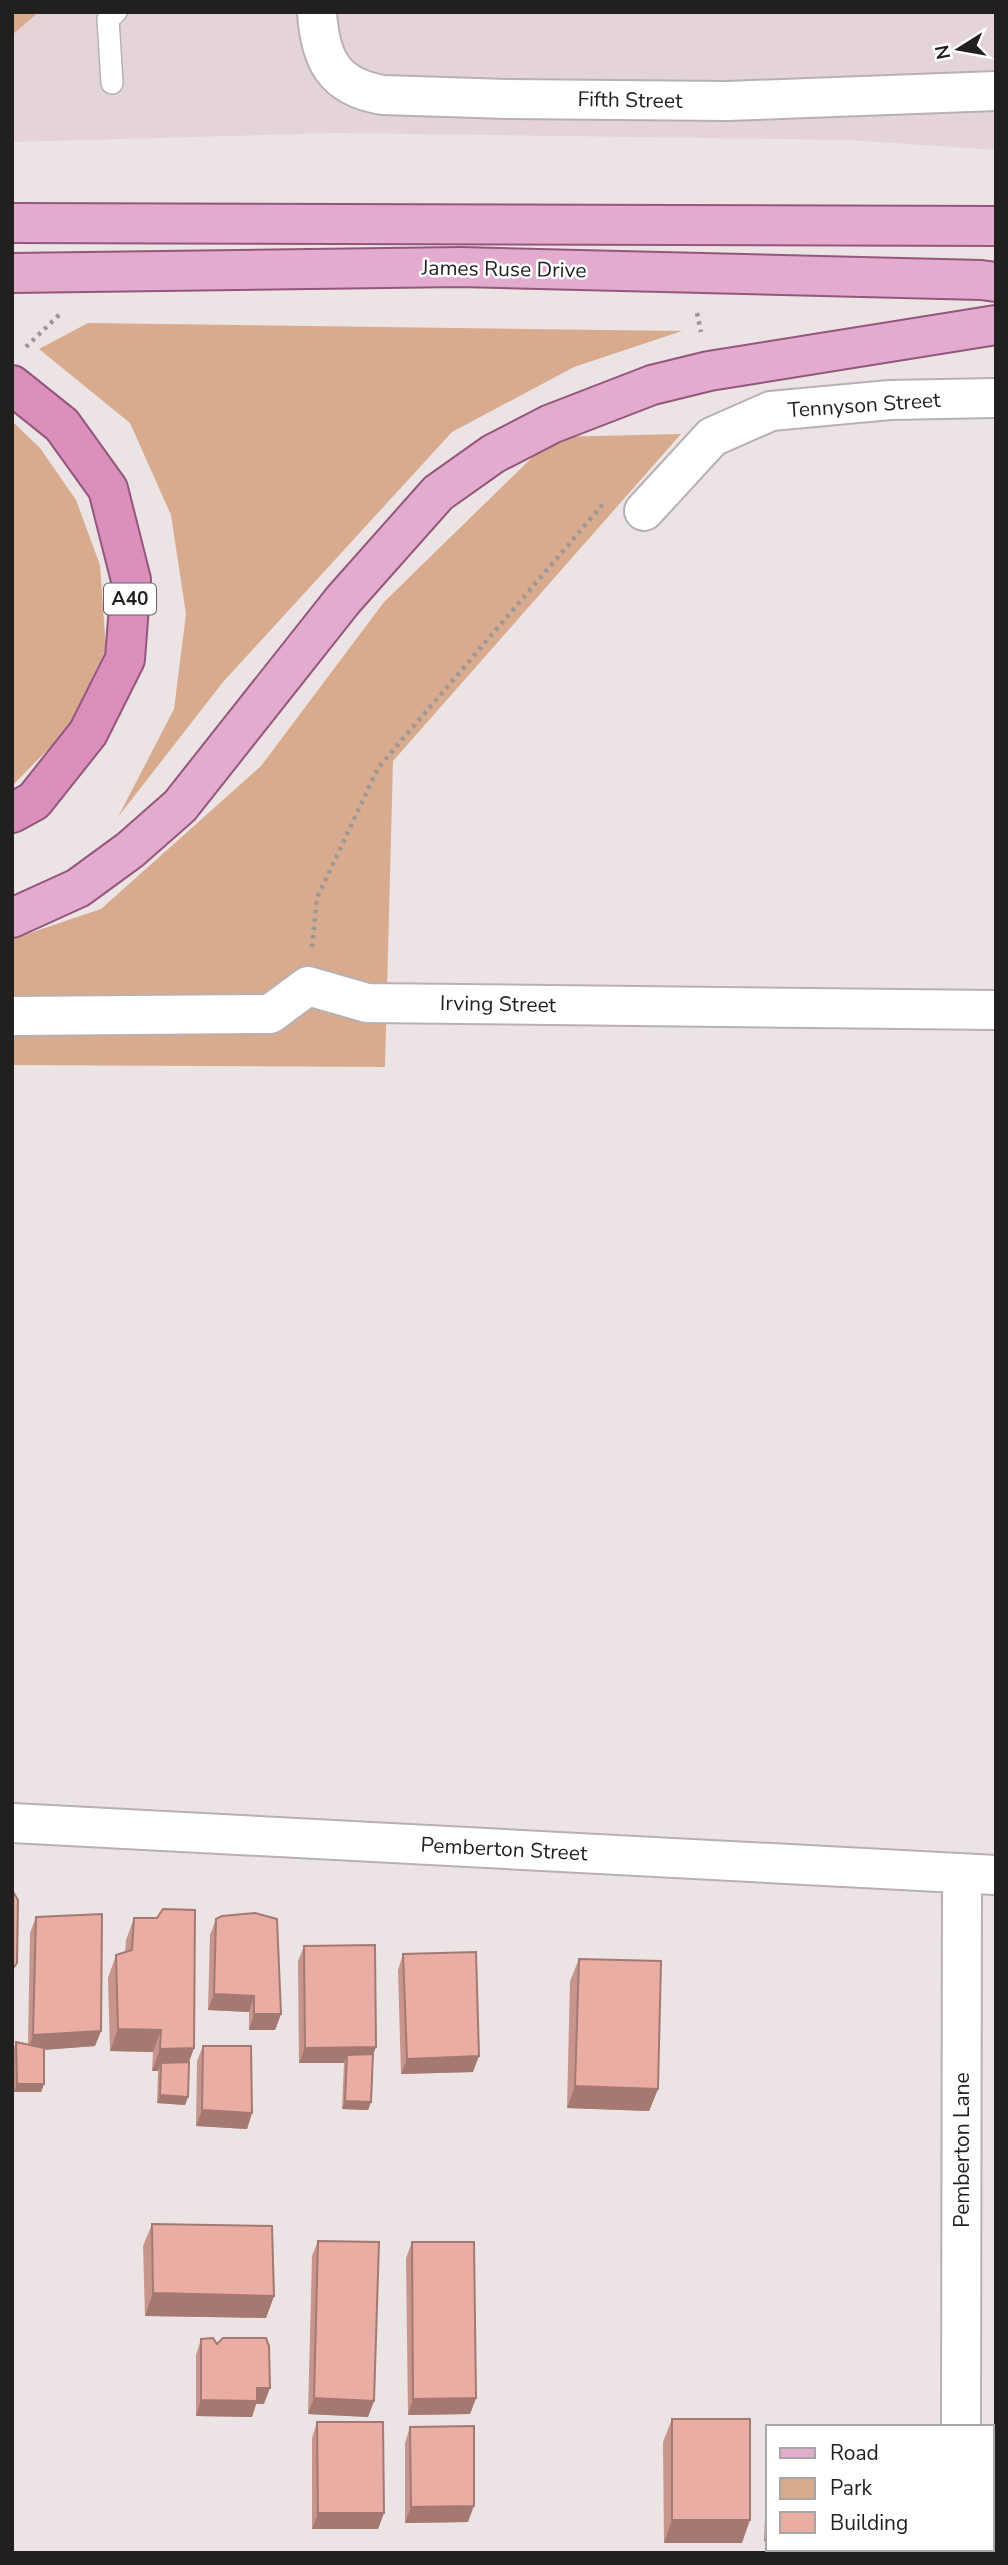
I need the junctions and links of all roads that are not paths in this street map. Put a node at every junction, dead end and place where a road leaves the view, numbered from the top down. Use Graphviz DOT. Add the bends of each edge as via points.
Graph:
graph roads {
  1 [pos="116,12"];
  2 [pos="317,12"];
  3 [pos="111,83"];
  4 [pos="996,91"];
  5 [pos="12,223"];
  6 [pos="996,226"];
  7 [pos="12,273"];
  8 [pos="996,282"];
  9 [pos="996,325"];
  10 [pos="12,385"];
  11 [pos="996,398"];
  12 [pos="644,510"];
  13 [pos="12,813"];
  14 [pos="12,918"];
  15 [pos="996,1010"];
  16 [pos="12,1016"];
  17 [pos="12,1823"];
  18 [pos="979,1874"];
  19 [pos="961,2425"];
  1 -- 3 [label="lane" via="108,19"];
  2 -- 4 [label="street, Fifth Street" via="318,33 329,65 352,86 383,95 727,101"];
  5 -- 6 [label="main road, James Ruse Drive"];
  7 -- 8 [label="main road, James Ruse Drive" via="461,267"];
  9 -- 14 [label="main road" via="709,371 652,386 551,424 493,454 438,493 343,600 180,806 78,888"];
  10 -- 13 [label="highway, A40" via="62,425 108,489 131,580 125,659 89,733 34,801"];
  11 -- 12 [label="street, Tennyson Street" via="890,400 771,411 712,437"];
  15 -- 16 [label="street, Irving Street" via="368,1003 308,986 270,1014"];
  17 -- 18 [label="street, Pemberton Street"];
  18 -- 19 [label="street, Pemberton Lane"];
}
